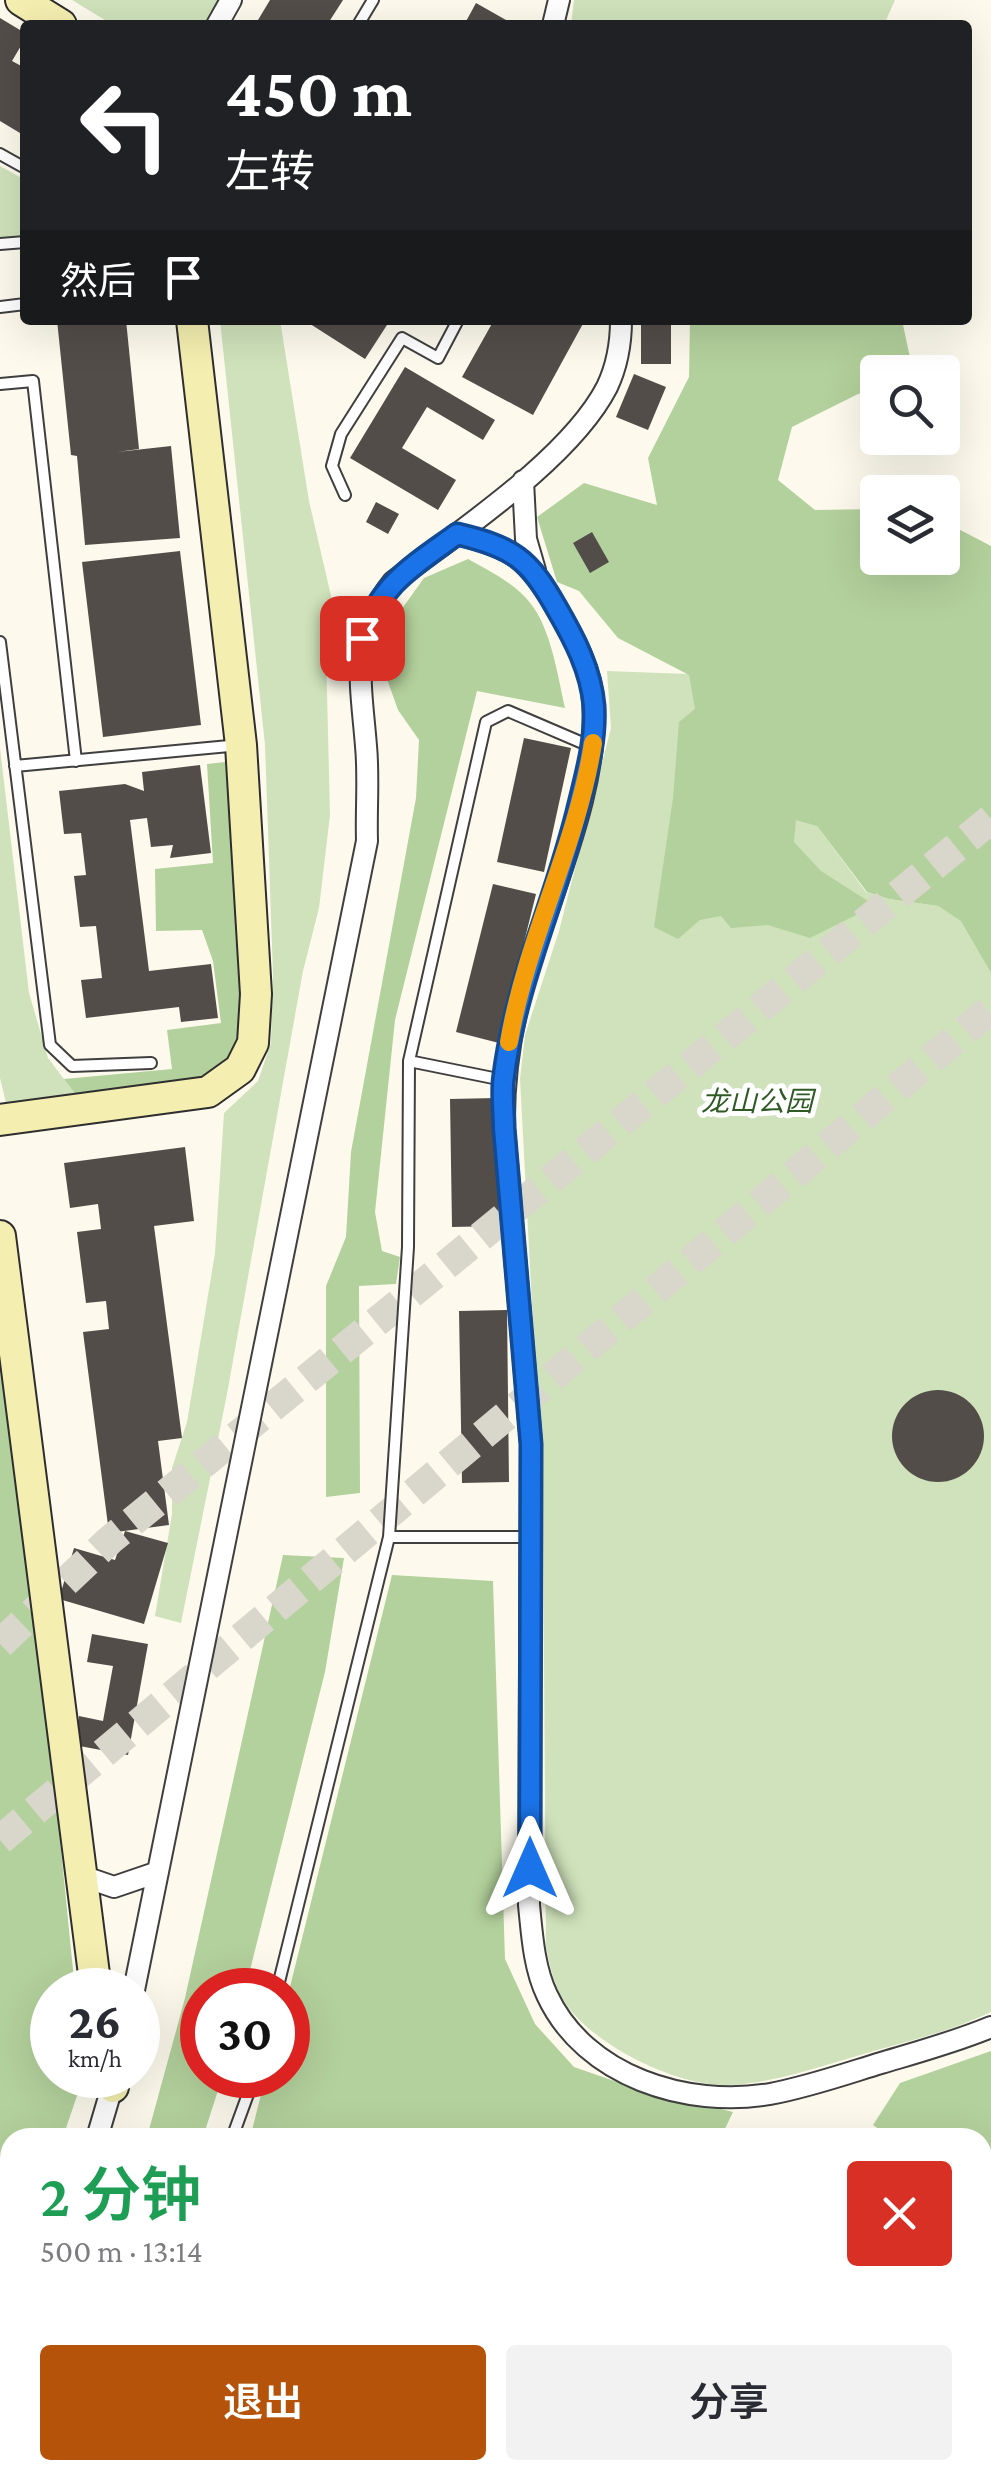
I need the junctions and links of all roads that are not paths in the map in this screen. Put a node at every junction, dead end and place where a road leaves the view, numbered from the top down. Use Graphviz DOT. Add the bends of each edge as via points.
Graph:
graph roads {
  1 [pos="21,0"];
  2 [pos="53,20"];
  3 [pos="193,325"];
  4 [pos="455,325"];
  5 [pos="621,325"];
  6 [pos="0,384"];
  7 [pos="522,481"];
  8 [pos="344,495"];
  9 [pos="457,534"];
  10 [pos="535,570"];
  11 [pos="0,642"];
  12 [pos="241,745"];
  13 [pos="592,747"];
  14 [pos="76,762"];
  15 [pos="16,766"];
  16 [pos="409,1061"];
  17 [pos="151,1063"];
  18 [pos="503,1080"];
  19 [pos="0,1120"];
  20 [pos="0,1236"];
  21 [pos="389,1537"];
  22 [pos="532,1537"];
  23 [pos="158,1872"];
  24 [pos="82,1876"];
  25 [pos="93,1968"];
  26 [pos="138,1968"];
  27 [pos="282,1968"];
  28 [pos="991,2027"];
  29 [pos="108,2098"];
  30 [pos="247,2098"];
  31 [pos="100,2128"];
  32 [pos="236,2128"];
  1 -- 2 [label="street"];
  3 -- 12 [label="street"];
  4 -- 8 [label="lane" via="438,358 402,338 341,434 332,466"];
  5 -- 7 [label="street" via="600,398"];
  6 -- 14 [label="lane" via="33,382"];
  7 -- 9 [label="street"];
  7 -- 10 [label="street"];
  9 -- 10 [label="street" via="506,550"];
  9 -- 23 [label="street" via="393,582 362,638 366,841"];
  10 -- 13 [label="street" via="587,668"];
  11 -- 15 [label="lane"];
  12 -- 14 [label="lane"];
  12 -- 19 [label="street" via="256,994 248,1057 208,1092"];
  13 -- 16 [label="lane" via="508,711 486,722"];
  13 -- 18 [label="street" via="568,850 517,1006"];
  14 -- 15 [label="lane"];
  15 -- 17 [label="lane" via="50,1045 72,1066"];
  16 -- 18 [label="lane"];
  16 -- 21 [label="lane" via="408,1247"];
  18 -- 22 [label="street"];
  20 -- 24 [label="street"];
  21 -- 22 [label="lane"];
  21 -- 27 [label="lane"];
  22 -- 28 [label="street" via="532,1943 547,1996 581,2043 600,2060 649,2083 743,2096 802,2087"];
  23 -- 24 [label="street" via="114,1887"];
  23 -- 26 [label="street"];
  24 -- 25 [label="street"];
  29 -- 31 [label="street"];
  30 -- 32 [label="lane"];
}
